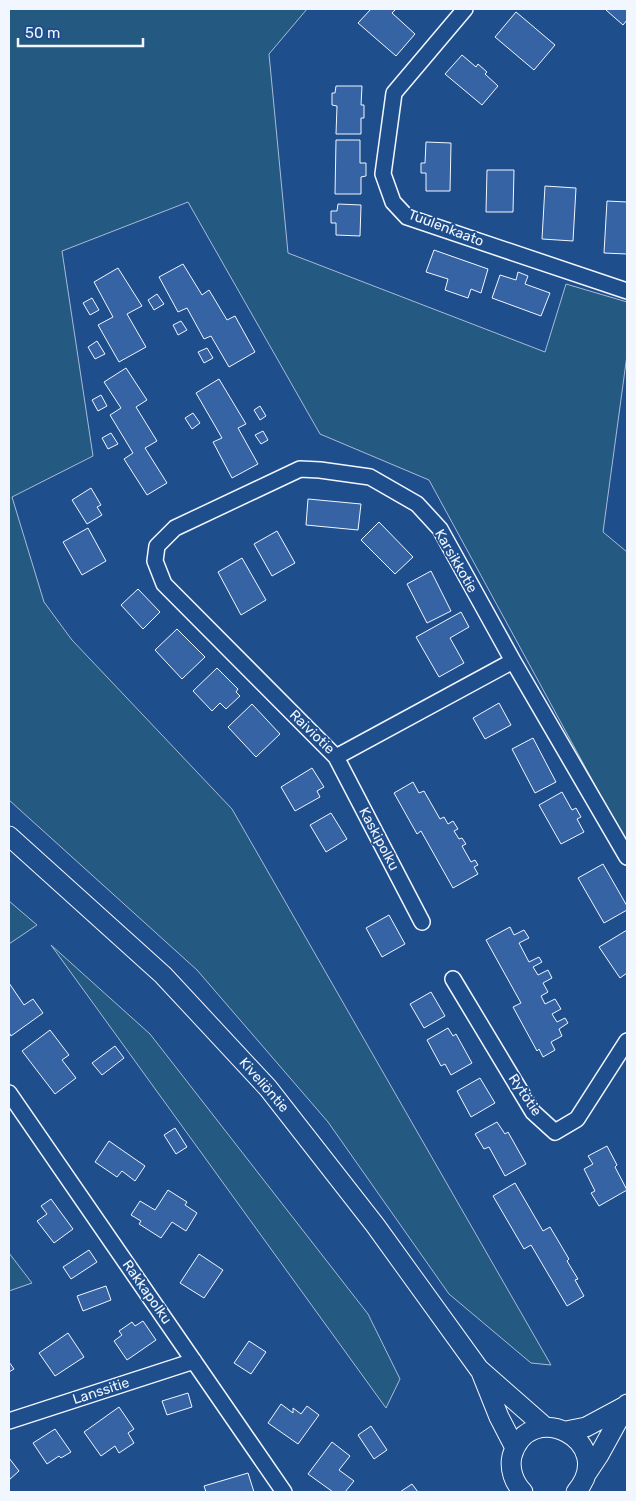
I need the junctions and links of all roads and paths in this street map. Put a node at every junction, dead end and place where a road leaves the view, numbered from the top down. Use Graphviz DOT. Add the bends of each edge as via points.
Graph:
graph roads {
  1 [pos="465,9"];
  2 [pos="627,291"];
  3 [pos="156,560"];
  4 [pos="512,661"];
  5 [pos="336,757"];
  6 [pos="9,836"];
  7 [pos="627,857"];
  8 [pos="422,922"];
  9 [pos="453,978"];
  10 [pos="627,1041"];
  11 [pos="9,1093"];
  12 [pos="194,1361"];
  13 [pos="480,1369"];
  14 [pos="627,1404"];
  15 [pos="9,1421"];
  16 [pos="545,1427"];
  17 [pos="566,1431"];
  18 [pos="515,1448"];
  19 [pos="582,1486"];
  20 [pos="284,1492"];
  21 [pos="523,1492"];
  1 -- 2 [label="street, Tuulenkaato" via="394,93 383,174 393,202 407,217"];
  3 -- 4 [label="street, Karsikkotie" via="157,546 175,528 300,469 370,478 417,504 440,530"];
  3 -- 5 [label="street, Raiviotie" via="164,584"];
  4 -- 5 [label="street, Raiviotie"];
  4 -- 7 [label="street, Karsikkotie"];
  5 -- 8 [label="street, Kaskipolku"];
  6 -- 13 [label="street, Kiveliöntie" via="163,975 268,1088 375,1225"];
  9 -- 10 [label="street, Rytötie" via="534,1112 555,1132 577,1119"];
  11 -- 12 [label="street, Rakkapolku"];
  12 -- 15 [label="street, Lanssitie"];
  12 -- 20 [label="street, Rakkapolku"];
  13 -- 16 [label="street, Kiveliöntie"];
  13 -- 18 [label="street, Kiveliöntie"];
  14 -- 17 [label="street" via="586,1427"];
  14 -- 19 [label="street"];
  16 -- 17 [label="street"];
  16 -- 18 [label="street" via="522,1438"];
  17 -- 19 [label="street" via="584,1448 587,1460"];
  18 -- 21 [label="street" via="511,1470 514,1481"];
}
